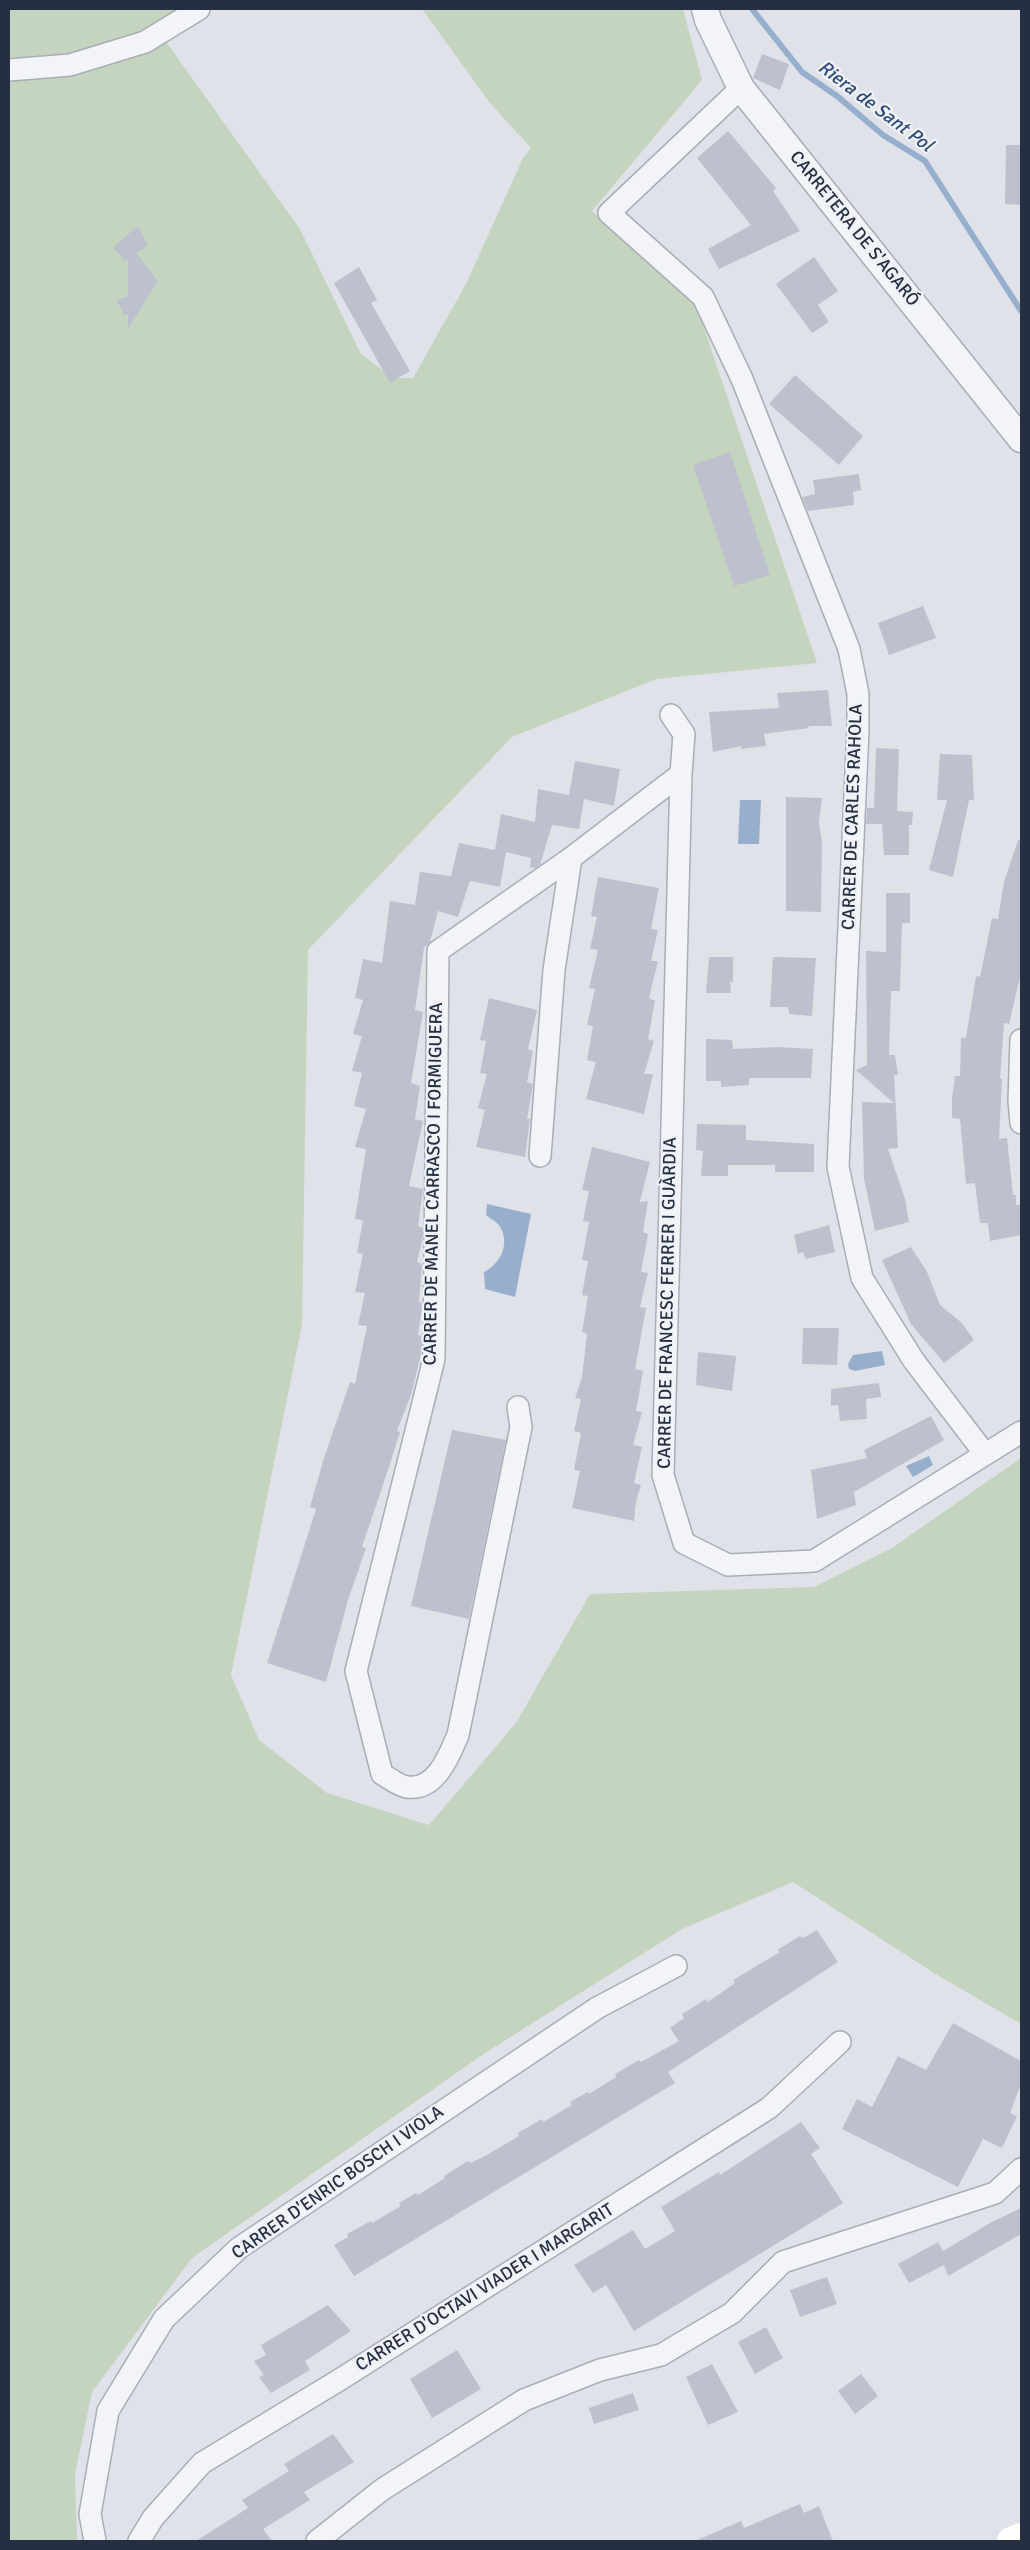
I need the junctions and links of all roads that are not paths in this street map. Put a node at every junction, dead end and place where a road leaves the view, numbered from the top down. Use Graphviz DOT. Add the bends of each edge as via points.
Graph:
graph roads {
  1 [pos="199,9"];
  2 [pos="705,9"];
  3 [pos="9,70"];
  4 [pos="741,88"];
  5 [pos="1021,439"];
  6 [pos="671,715"];
  7 [pos="680,774"];
  8 [pos="571,858"];
  9 [pos="1021,1040"];
  10 [pos="1021,1123"];
  11 [pos="540,1156"];
  12 [pos="518,1407"];
  13 [pos="1021,1432"];
  14 [pos="985,1454"];
  15 [pos="676,1966"];
  16 [pos="840,2042"];
  17 [pos="1021,2169"];
  18 [pos="95,2541"];
  19 [pos="138,2541"];
  20 [pos="317,2541"];
  1 -- 3 [label="street" via="145,42 70,65"];
  2 -- 4 [label="street, CARRETERA DE S'AGARÓ"];
  4 -- 5 [label="street, CARRETERA DE S'AGARÓ"];
  4 -- 14 [label="street, CARRER DE CARLES RAHOLA" via="609,213 703,297 742,379 848,649 858,694 858,730 838,1167 862,1278 914,1361"];
  6 -- 7 [label="street, CARRER DE FRANCESC FERRER I GUÀRDIA" via="684,734"];
  7 -- 8 [label="street, CARRER DE MANEL CARRASCO I FORMIGUERA"];
  7 -- 14 [label="street, CARRER DE FRANCESC FERRER I GUÀRDIA" via="663,1475 684,1543 728,1565 814,1561"];
  8 -- 11 [label="street" via="554,970"];
  8 -- 12 [label="street, CARRER DE MANEL CARRASCO I FORMIGUERA" via="438,951 434,1359 356,1671 382,1774 406,1787 427,1783 444,1767 458,1735 521,1427"];
  9 -- 10 [label="street"];
  13 -- 14 [label="street, CARRER DE FRANCESC FERRER I GUÀRDIA"];
  15 -- 18 [label="street, CARRER D'ENRIC BOSCH I VIOLA" via="597,2008 239,2248 164,2319 108,2411 90,2514"];
  16 -- 19 [label="street, CARRER D'OCTAVI VIADER I MARGARIT" via="769,2108 202,2463 152,2518"];
  17 -- 20 [label="street" via="995,2193 783,2262 732,2313 660,2355 600,2370 524,2400 383,2489"];
}
